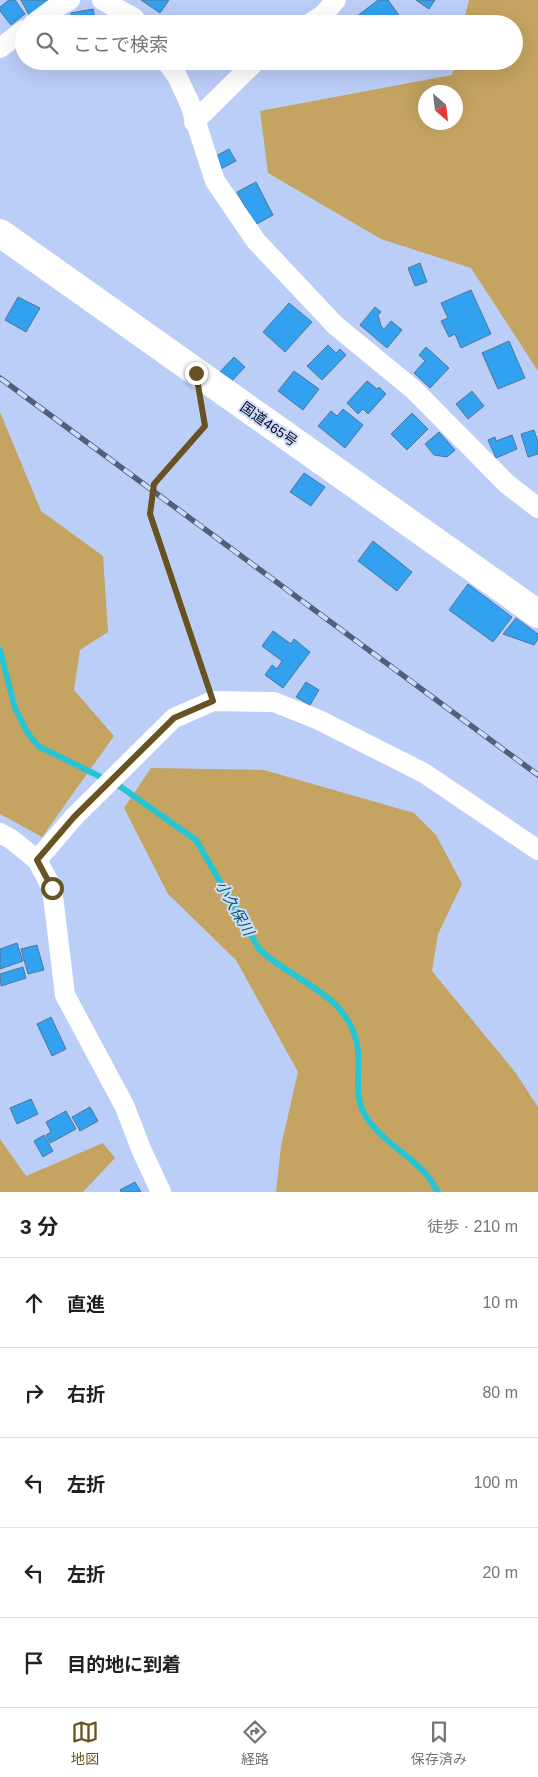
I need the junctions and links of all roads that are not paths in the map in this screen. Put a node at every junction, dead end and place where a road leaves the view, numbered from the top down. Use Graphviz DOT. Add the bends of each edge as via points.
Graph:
graph roads {
  1 [pos="70,0"];
  2 [pos="102,0"];
  3 [pos="336,0"];
  4 [pos="45,15"];
  5 [pos="129,15"];
  6 [pos="322,15"];
  7 [pos="15,37"];
  8 [pos="0,48"];
  9 [pos="173,70"];
  10 [pos="247,70"];
  11 [pos="194,122"];
  12 [pos="0,233"];
  13 [pos="538,508"];
  14 [pos="538,614"];
  15 [pos="0,834"];
  16 [pos="538,850"];
  17 [pos="37,860"];
  18 [pos="161,1192"];
  1 -- 4 [label="street"];
  2 -- 5 [label="street"];
  3 -- 6 [label="street"];
  7 -- 8 [label="street"];
  9 -- 11 [label="street" via="190,104"];
  10 -- 11 [label="street"];
  11 -- 13 [label="street" via="215,180 256,241 335,325 414,390 507,484"];
  12 -- 14 [label="highway, 国道465号"];
  15 -- 17 [label="street"];
  16 -- 17 [label="street" via="424,772 319,720 274,702 213,701 174,718 74,817"];
  17 -- 18 [label="street" via="52,888 65,995 125,1107"];
}
